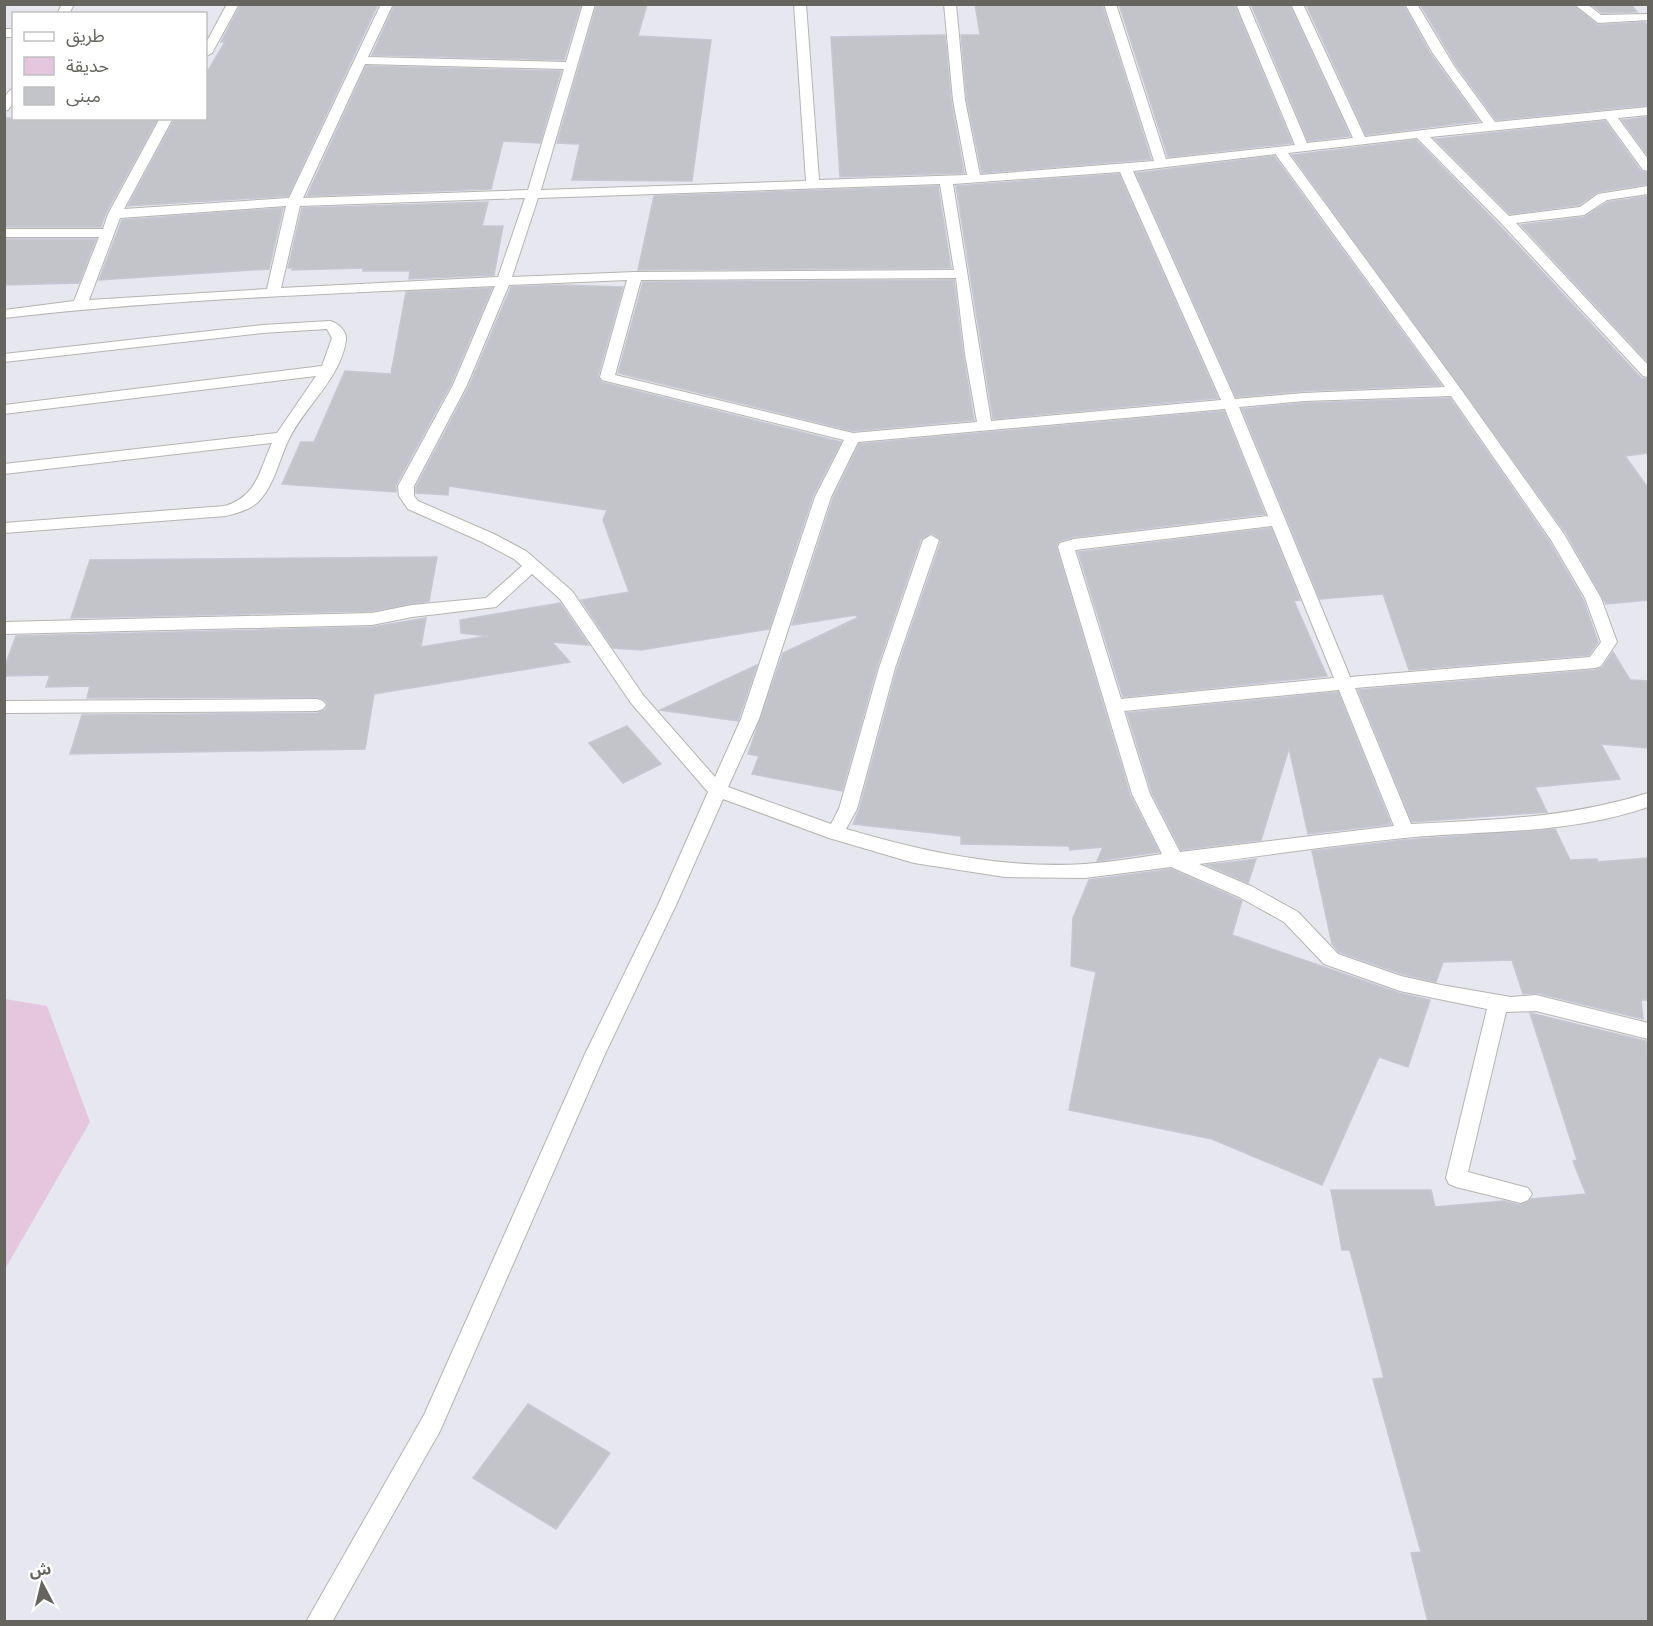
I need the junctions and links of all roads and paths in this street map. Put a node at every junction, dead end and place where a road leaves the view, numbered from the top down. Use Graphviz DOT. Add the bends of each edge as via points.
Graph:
graph roads {
  1 [pos="233,4"];
  2 [pos="387,4"];
  3 [pos="589,4"];
  4 [pos="800,4"];
  5 [pos="950,4"];
  6 [pos="1110,4"];
  7 [pos="1242,4"];
  8 [pos="1297,4"];
  9 [pos="1411,4"];
  10 [pos="1579,4"];
  11 [pos="1643,4"];
  12 [pos="1648,15"];
  13 [pos="208,46"];
  14 [pos="360,60"];
  15 [pos="572,66"];
  16 [pos="1648,111"];
  17 [pos="1609,114"];
  18 [pos="166,120"];
  19 [pos="1492,126"];
  20 [pos="1420,134"];
  21 [pos="1361,141"];
  22 [pos="1303,149"];
  23 [pos="1281,152"];
  24 [pos="1161,164"];
  25 [pos="1648,166"];
  26 [pos="1125,168"];
  27 [pos="946,179"];
  28 [pos="974,179"];
  29 [pos="813,184"];
  30 [pos="1648,190"];
  31 [pos="533,194"];
  32 [pos="294,202"];
  33 [pos="115,214"];
  34 [pos="1506,220"];
  35 [pos="4,233"];
  36 [pos="107,233"];
  37 [pos="962,274"];
  38 [pos="636,276"];
  39 [pos="504,281"];
  40 [pos="273,292"];
  41 [pos="80,305"];
  42 [pos="4,314"];
  43 [pos="4,358"];
  44 [pos="1647,369"];
  45 [pos="326,370"];
  46 [pos="1455,391"];
  47 [pos="1230,403"];
  48 [pos="4,410"];
  49 [pos="986,427"];
  50 [pos="282,437"];
  51 [pos="853,438"];
  52 [pos="4,469"];
  53 [pos="1277,520"];
  54 [pos="4,528"];
  55 [pos="931,540"];
  56 [pos="532,566"];
  57 [pos="4,628"];
  58 [pos="1345,683"];
  59 [pos="317,705"];
  60 [pos="1116,706"];
  61 [pos="4,707"];
  62 [pos="717,790"];
  63 [pos="1648,800"];
  64 [pos="1405,831"];
  65 [pos="835,833"];
  66 [pos="1175,861"];
  67 [pos="1498,1003"];
  68 [pos="1648,1031"];
  69 [pos="1521,1194"];
  70 [pos="318,1622"];
  1 -- 13 [label="street"];
  2 -- 14 [label="street"];
  3 -- 15 [label="street"];
  4 -- 29 [label="street"];
  5 -- 28 [label="street" via="959,100"];
  6 -- 24 [label="street"];
  7 -- 22 [label="street"];
  8 -- 21 [label="street"];
  9 -- 19 [label="street" via="1452,74"];
  10 -- 12 [label="street" via="1598,19"];
  11 -- 12 [label="street"];
  14 -- 15 [label="street"];
  14 -- 32 [label="street"];
  15 -- 31 [label="street"];
  16 -- 17 [label="street"];
  17 -- 19 [label="street"];
  17 -- 25 [label="street"];
  18 -- 33 [label="street"];
  19 -- 20 [label="street"];
  20 -- 21 [label="street"];
  20 -- 34 [label="street"];
  21 -- 22 [label="street"];
  22 -- 23 [label="street"];
  23 -- 24 [label="street"];
  23 -- 46 [label="street"];
  24 -- 26 [label="street"];
  26 -- 28 [label="street"];
  26 -- 47 [label="street"];
  27 -- 28 [label="street"];
  27 -- 29 [label="street"];
  27 -- 37 [label="street"];
  29 -- 31 [label="street"];
  30 -- 34 [label="street" via="1603,197 1584,211"];
  31 -- 32 [label="street"];
  31 -- 39 [label="street"];
  32 -- 33 [label="street"];
  32 -- 40 [label="street"];
  33 -- 36 [label="street"];
  34 -- 44 [label="street"];
  35 -- 36 [label="street"];
  36 -- 41 [label="street"];
  37 -- 38 [label="street"];
  37 -- 49 [label="street"];
  38 -- 39 [label="street"];
  38 -- 51 [label="street" via="608,377"];
  39 -- 40 [label="street"];
  39 -- 56 [label="street" via="460,385 405,493 413,505 489,538"];
  40 -- 41 [label="street"];
  41 -- 42 [label="street"];
  43 -- 45 [label="street" via="330,325 338,331 339,338"];
  45 -- 48 [label="street"];
  45 -- 50 [label="street"];
  46 -- 47 [label="street"];
  46 -- 58 [label="street" via="1558,538 1593,598 1609,642 1595,662"];
  47 -- 49 [label="street"];
  47 -- 53 [label="street"];
  49 -- 51 [label="street"];
  50 -- 52 [label="street"];
  50 -- 54 [label="street" via="261,487 240,507"];
  51 -- 62 [label="street" via="824,497 750,719"];
  53 -- 58 [label="street"];
  53 -- 60 [label="street" via="1066,547 1092,640"];
  55 -- 65 [label="street" via="886,668 848,809"];
  56 -- 57 [label="street" via="490,603 372,619"];
  56 -- 62 [label="street" via="566,595 637,699"];
  58 -- 60 [label="street"];
  58 -- 64 [label="street"];
  59 -- 61 [label="street"];
  60 -- 66 [label="street" via="1141,794"];
  62 -- 65 [label="street"];
  62 -- 70 [label="street" via="432,1423"];
  63 -- 64 [label="street" via="1622,809 1538,825"];
  64 -- 66 [label="street"];
  65 -- 66 [label="street" via="915,856 1005,870 1085,871"];
  66 -- 67 [label="street" via="1292,917 1330,959 1400,983"];
  67 -- 68 [label="street" via="1536,1003"];
  67 -- 69 [label="street" via="1456,1178"];
}
